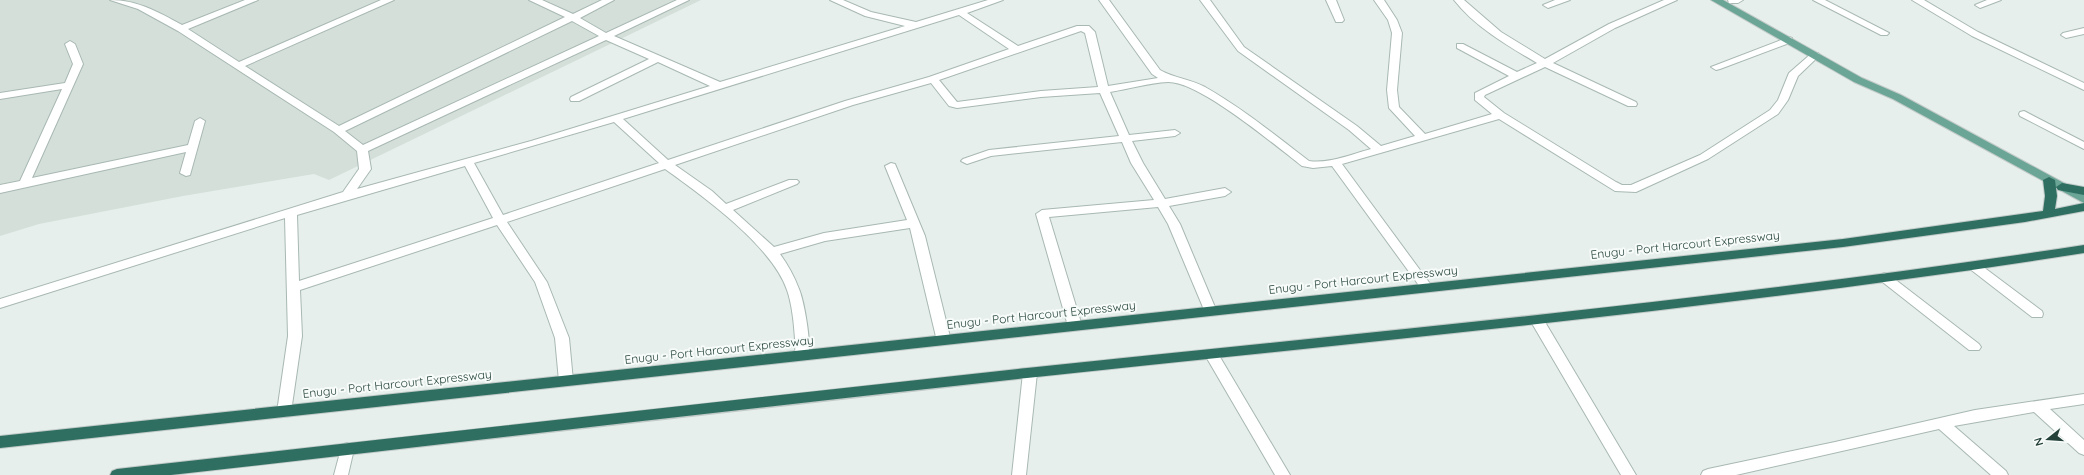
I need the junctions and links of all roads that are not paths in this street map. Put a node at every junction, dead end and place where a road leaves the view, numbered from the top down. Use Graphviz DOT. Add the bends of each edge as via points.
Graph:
graph roads {
  1 [pos="115,0"];
  2 [pos="146,0"];
  3 [pos="253,0"];
  4 [pos="389,0"];
  5 [pos="534,0"];
  6 [pos="609,0"];
  7 [pos="684,0"];
  8 [pos="835,0"];
  9 [pos="998,0"];
  10 [pos="1104,0"];
  11 [pos="1205,0"];
  12 [pos="1332,0"];
  13 [pos="1379,0"];
  14 [pos="1459,0"];
  15 [pos="1564,0"];
  16 [pos="1672,0"];
  17 [pos="1716,0"];
  18 [pos="1733,0"];
  19 [pos="1818,0"];
  20 [pos="1917,0"];
  21 [pos="1996,0"];
  22 [pos="852,3"];
  23 [pos="132,5"];
  24 [pos="1548,5"];
  25 [pos="1980,5"];
  26 [pos="960,12"];
  27 [pos="572,17"];
  28 [pos="1339,20"];
  29 [pos="916,25"];
  30 [pos="181,29"];
  31 [pos="2084,31"];
  32 [pos="1884,33"];
  33 [pos="2066,35"];
  34 [pos="605,36"];
  35 [pos="1788,40"];
  36 [pos="70,44"];
  37 [pos="1460,46"];
  38 [pos="1018,51"];
  39 [pos="1815,55"];
  40 [pos="657,59"];
  41 [pos="1545,63"];
  42 [pos="237,66"];
  43 [pos="1716,67"];
  44 [pos="1517,76"];
  45 [pos="933,79"];
  46 [pos="1168,79"];
  47 [pos="68,85"];
  48 [pos="720,86"];
  49 [pos="2084,87"];
  50 [pos="1105,90"];
  51 [pos="0,96"];
  52 [pos="1897,97"];
  53 [pos="575,99"];
  54 [pos="1632,104"];
  55 [pos="1500,114"];
  56 [pos="2024,114"];
  57 [pos="616,118"];
  58 [pos="200,121"];
  59 [pos="338,130"];
  60 [pos="1175,133"];
  61 [pos="1422,137"];
  62 [pos="1126,139"];
  63 [pos="2084,146"];
  64 [pos="193,147"];
  65 [pos="1378,149"];
  66 [pos="362,150"];
  67 [pos="967,161"];
  68 [pos="468,162"];
  69 [pos="1335,162"];
  70 [pos="666,164"];
  71 [pos="891,166"];
  72 [pos="186,173"];
  73 [pos="2049,180"];
  74 [pos="793,182"];
  75 [pos="24,184"];
  76 [pos="2062,187"];
  77 [pos="0,189"];
  78 [pos="1225,192"];
  79 [pos="2084,192"];
  80 [pos="347,196"];
  81 [pos="2084,199"];
  82 [pos="1162,203"];
  83 [pos="2084,207"];
  84 [pos="725,209"];
  85 [pos="291,214"];
  86 [pos="2048,214"];
  87 [pos="499,219"];
  88 [pos="914,223"];
  89 [pos="2084,249"];
  90 [pos="772,252"];
  91 [pos="1974,266"];
  92 [pos="1884,277"];
  93 [pos="294,287"];
  94 [pos="1428,288"];
  95 [pos="0,304"];
  96 [pos="1211,312"];
  97 [pos="2037,314"];
  98 [pos="1537,320"];
  99 [pos="1074,326"];
  100 [pos="944,340"];
  101 [pos="1974,348"];
  102 [pos="1212,355"];
  103 [pos="802,356"];
  104 [pos="1030,373"];
  105 [pos="566,381"];
  106 [pos="2084,399"];
  107 [pos="2036,406"];
  108 [pos="284,412"];
  109 [pos="1941,423"];
  110 [pos="0,442"];
  111 [pos="346,449"];
  112 [pos="2084,449"];
  113 [pos="1716,474"];
  114 [pos="117,475"];
  115 [pos="341,475"];
  116 [pos="1019,475"];
  117 [pos="1283,475"];
  118 [pos="1629,475"];
  119 [pos="2001,475"];
  1 -- 23 [label="street"];
  2 -- 23 [label="street"];
  3 -- 30 [label="street"];
  4 -- 42 [label="street"];
  5 -- 27 [label="street"];
  6 -- 27 [label="street"];
  7 -- 34 [label="street"];
  8 -- 22 [label="street"];
  9 -- 26 [label="street"];
  10 -- 46 [label="street" via="1156,72"];
  11 -- 65 [label="street" via="1241,48 1354,128"];
  12 -- 28 [label="street"];
  13 -- 61 [label="street" via="1393,21 1397,33 1394,108"];
  14 -- 41 [label="street" via="1489,29"];
  15 -- 24 [label="street"];
  16 -- 41 [label="street" via="1612,26"];
  17 -- 35 [label="main road"];
  18 -- 52 [label="main road" via="1868,77"];
  19 -- 32 [label="street"];
  20 -- 49 [label="street" via="1975,34"];
  21 -- 25 [label="street"];
  22 -- 29 [label="street" via="858,10 868,14"];
  23 -- 30 [label="street" via="141,7"];
  26 -- 29 [label="street"];
  26 -- 38 [label="street"];
  27 -- 34 [label="street"];
  27 -- 59 [label="street"];
  29 -- 48 [label="street"];
  30 -- 42 [label="street"];
  31 -- 33 [label="street"];
  34 -- 40 [label="street"];
  34 -- 66 [label="street"];
  35 -- 39 [label="main road"];
  35 -- 43 [label="street"];
  36 -- 47 [label="street" via="78,64"];
  37 -- 44 [label="street"];
  38 -- 45 [label="street"];
  38 -- 50 [label="street" via="1086,28 1090,32"];
  39 -- 52 [label="main road" via="1858,80"];
  39 -- 55 [label="street" via="1793,75 1783,100 1774,112 1704,157 1632,189 1619,188"];
  40 -- 48 [label="street"];
  40 -- 53 [label="street"];
  41 -- 44 [label="street"];
  41 -- 54 [label="street"];
  42 -- 59 [label="street"];
  44 -- 55 [label="street" via="1478,96"];
  45 -- 50 [label="street" via="952,104 957,105 1041,94"];
  45 -- 70 [label="street" via="849,103"];
  46 -- 50 [label="street"];
  46 -- 69 [label="street" via="1184,81 1201,89 1306,164"];
  47 -- 51 [label="street"];
  47 -- 75 [label="street"];
  48 -- 57 [label="street"];
  50 -- 62 [label="street"];
  52 -- 73 [label="main road"];
  55 -- 61 [label="street"];
  56 -- 63 [label="street"];
  57 -- 68 [label="street"];
  57 -- 70 [label="street"];
  58 -- 64 [label="street"];
  59 -- 66 [label="street"];
  60 -- 62 [label="street"];
  61 -- 65 [label="street"];
  62 -- 67 [label="street" via="989,153"];
  62 -- 82 [label="street" via="1137,163"];
  64 -- 72 [label="street"];
  64 -- 75 [label="street"];
  65 -- 69 [label="street"];
  66 -- 80 [label="street" via="365,169"];
  68 -- 80 [label="street"];
  68 -- 87 [label="street"];
  69 -- 94 [label="street"];
  70 -- 84 [label="street"];
  70 -- 87 [label="street"];
  71 -- 88 [label="street"];
  73 -- 76 [label="main road"];
  73 -- 86 [label="highway"];
  74 -- 84 [label="street"];
  75 -- 77 [label="street"];
  76 -- 79 [label="highway"];
  76 -- 81 [label="main road"];
  78 -- 82 [label="street"];
  80 -- 85 [label="street"];
  82 -- 96 [label="street" via="1174,224"];
  82 -- 99 [label="street" via="1042,214"];
  83 -- 86 [label="highway, Enugu - Port Harcourt Expressway"];
  84 -- 90 [label="street"];
  85 -- 93 [label="street"];
  85 -- 95 [label="street"];
  86 -- 94 [label="highway, Enugu - Port Harcourt Expressway" via="1843,243"];
  87 -- 93 [label="street"];
  87 -- 105 [label="street" via="541,282 550,303 562,338"];
  88 -- 90 [label="street" via="824,237"];
  88 -- 100 [label="street"];
  89 -- 91 [label="highway"];
  90 -- 103 [label="street" via="784,269 794,291 802,338"];
  91 -- 92 [label="highway"];
  91 -- 97 [label="street"];
  92 -- 98 [label="highway"];
  92 -- 101 [label="street"];
  93 -- 108 [label="street" via="294,336"];
  94 -- 96 [label="highway, Enugu - Port Harcourt Expressway"];
  96 -- 99 [label="highway, Enugu - Port Harcourt Expressway"];
  98 -- 102 [label="highway"];
  98 -- 118 [label="street"];
  99 -- 100 [label="highway, Enugu - Port Harcourt Expressway"];
  100 -- 103 [label="highway, Enugu - Port Harcourt Expressway"];
  102 -- 104 [label="highway"];
  102 -- 117 [label="street"];
  103 -- 105 [label="highway, Enugu - Port Harcourt Expressway"];
  104 -- 111 [label="highway"];
  104 -- 116 [label="street"];
  105 -- 108 [label="highway, Enugu - Port Harcourt Expressway"];
  106 -- 107 [label="street"];
  107 -- 109 [label="street" via="1975,414"];
  107 -- 112 [label="street"];
  108 -- 110 [label="highway, Enugu - Port Harcourt Expressway"];
  109 -- 113 [label="street"];
  109 -- 119 [label="street"];
  111 -- 114 [label="highway"];
  111 -- 115 [label="street"];
}
